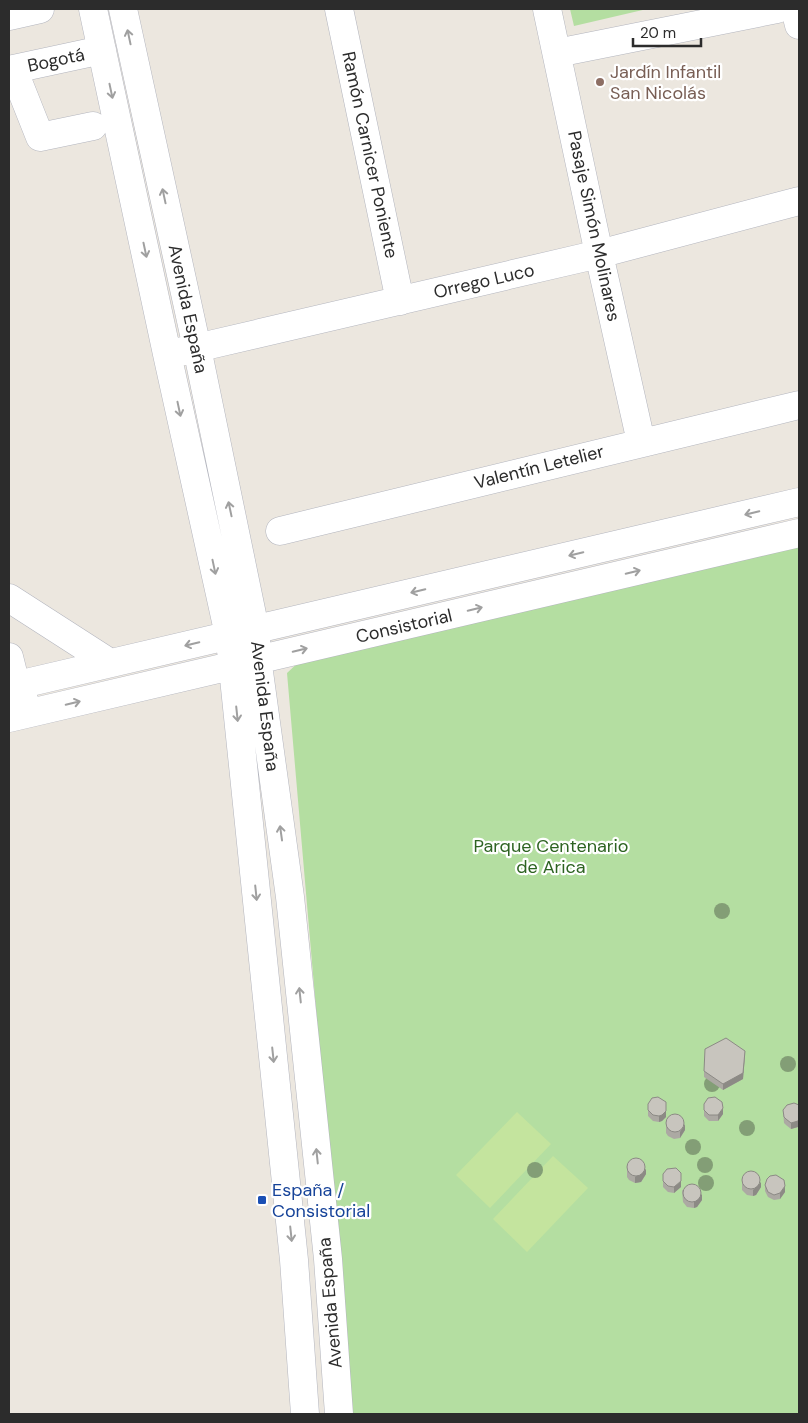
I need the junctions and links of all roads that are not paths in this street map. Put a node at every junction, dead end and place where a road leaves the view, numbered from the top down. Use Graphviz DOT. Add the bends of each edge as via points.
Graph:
graph roads {
  1 [pos="40,9"];
  2 [pos="93,9"];
  3 [pos="123,9"];
  4 [pos="339,9"];
  5 [pos="547,9"];
  6 [pos="777,9"];
  7 [pos="796,9"];
  8 [pos="9,16"];
  9 [pos="799,26"];
  10 [pos="102,50"];
  11 [pos="557,52"];
  12 [pos="11,70"];
  13 [pos="93,126"];
  14 [pos="799,201"];
  15 [pos="599,254"];
  16 [pos="400,301"];
  17 [pos="197,348"];
  18 [pos="167,354"];
  19 [pos="799,405"];
  20 [pos="641,442"];
  21 [pos="799,502"];
  22 [pos="280,531"];
  23 [pos="799,533"];
  24 [pos="9,598"];
  25 [pos="255,630"];
  26 [pos="229,635"];
  27 [pos="9,657"];
  28 [pos="110,663"];
  29 [pos="246,663"];
  30 [pos="12,686"];
  31 [pos="20,716"];
  32 [pos="305,1414"];
  33 [pos="339,1414"];
  1 -- 8 [label="street"];
  2 -- 10 [label="street, Avenida España"];
  17 -- 3 [label="street, Avenida España, one-way"];
  4 -- 16 [label="street, Ramón Carnicer Poniente"];
  5 -- 11 [label="street, Pasaje Simón Molinares"];
  6 -- 11 [label="street"];
  7 -- 9 [label="street"];
  10 -- 12 [label="street, Bogotá"];
  10 -- 18 [label="street, Avenida España, one-way"];
  11 -- 15 [label="street, Pasaje Simón Molinares"];
  12 -- 13 [label="street" via="40,137"];
  14 -- 15 [label="street, Orrego Luco"];
  15 -- 16 [label="street, Orrego Luco"];
  15 -- 20 [label="street, Pasaje Simón Molinares"];
  16 -- 17 [label="street, Orrego Luco"];
  17 -- 18 [label="street, Orrego Luco"];
  25 -- 17 [label="street, Avenida España, one-way"];
  18 -- 26 [label="street, Avenida España, one-way"];
  19 -- 20 [label="street, Valentín Letelier"];
  20 -- 22 [label="street, Valentín Letelier"];
  21 -- 25 [label="street, Consistorial, one-way"];
  29 -- 23 [label="street, Consistorial, one-way"];
  24 -- 28 [label="street"];
  25 -- 26 [label="street, Consistorial"];
  25 -- 29 [label="street, Avenida España"];
  26 -- 28 [label="street, Consistorial, one-way"];
  26 -- 29 [label="street, Avenida España"];
  27 -- 30 [label="street"];
  28 -- 30 [label="street, Consistorial"];
  31 -- 29 [label="street, Consistorial, one-way"];
  29 -- 32 [label="street, Avenida España, one-way" via="235,688 294,1260"];
  33 -- 29 [label="street, Avenida España, one-way" via="328,1259 290,896 259,672"];
  30 -- 31 [label="street"];
}
